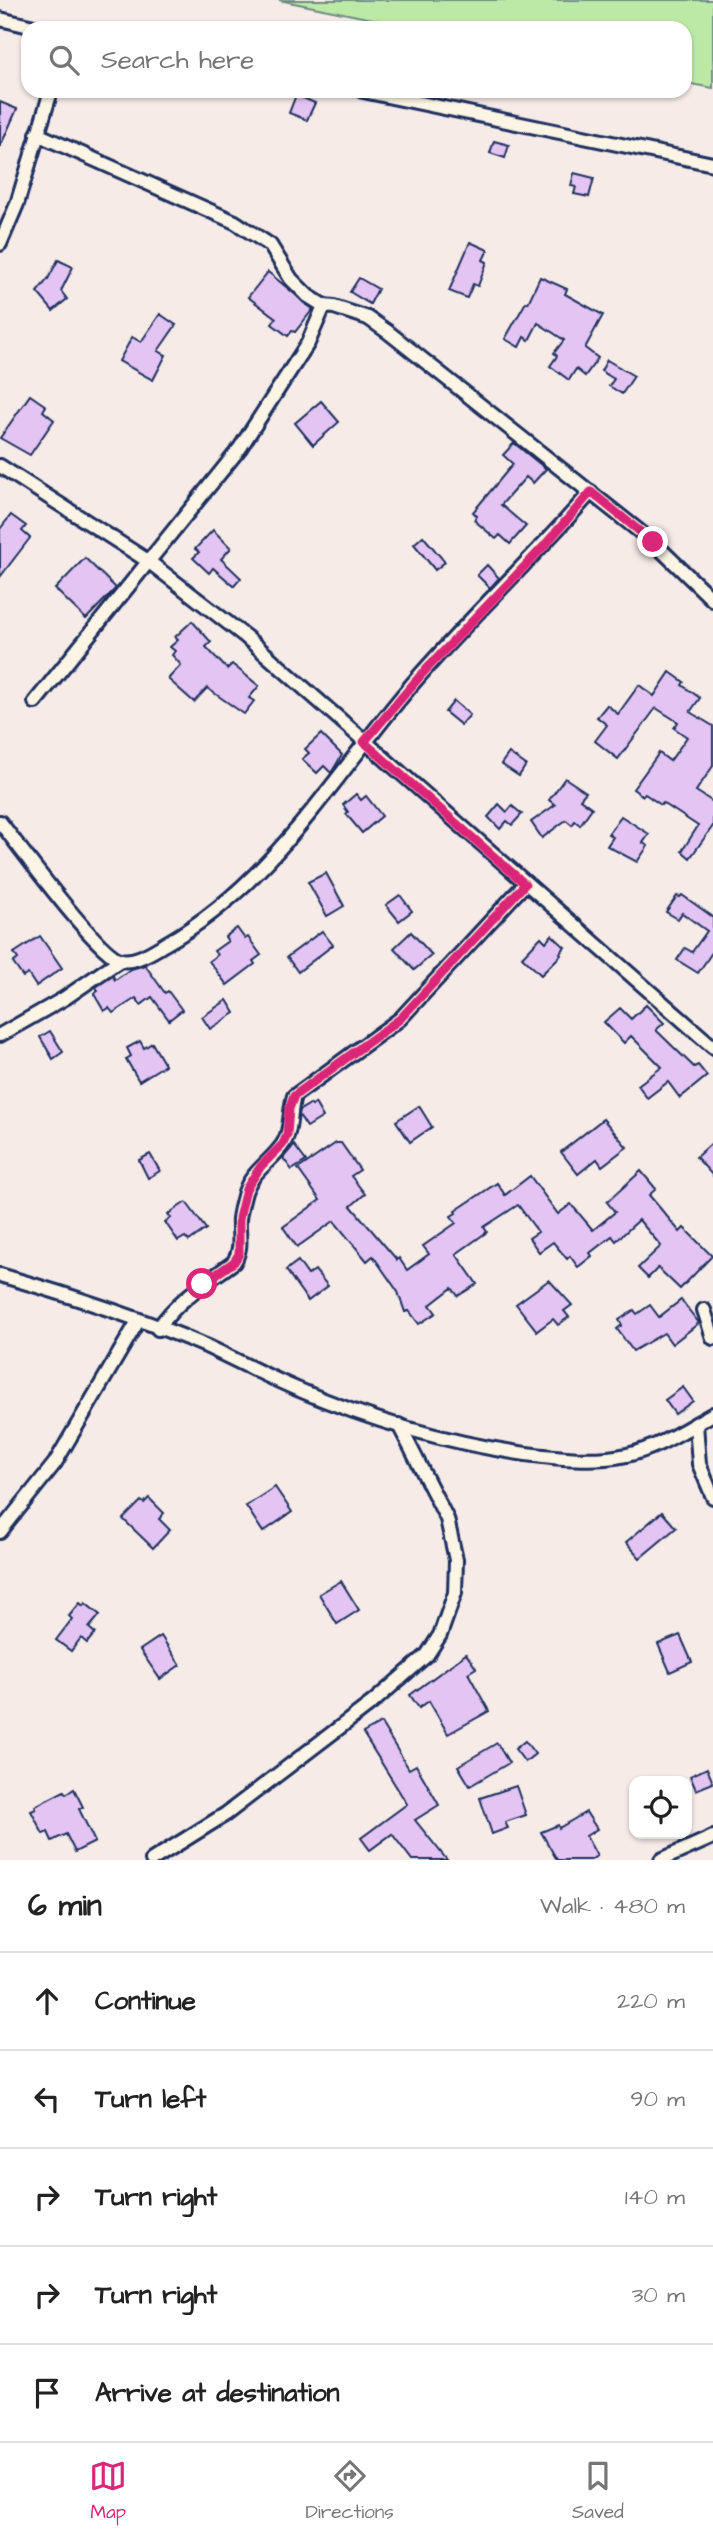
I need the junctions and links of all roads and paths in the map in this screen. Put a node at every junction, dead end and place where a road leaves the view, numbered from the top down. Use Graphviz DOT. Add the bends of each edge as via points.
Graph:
graph roads {
  1 [pos="0,19"];
  2 [pos="21,24"];
  3 [pos="49,98"];
  4 [pos="397,98"];
  5 [pos="37,134"];
  6 [pos="713,164"];
  7 [pos="0,244"];
  8 [pos="324,306"];
  9 [pos="0,466"];
  10 [pos="591,492"];
  11 [pos="148,561"];
  12 [pos="713,600"];
  13 [pos="35,702"];
  14 [pos="364,742"];
  15 [pos="0,822"];
  16 [pos="525,884"];
  17 [pos="120,960"];
  18 [pos="0,1035"];
  19 [pos="713,1047"];
  20 [pos="0,1275"];
  21 [pos="704,1310"];
  22 [pos="138,1321"];
  23 [pos="158,1329"];
  24 [pos="713,1338"];
  25 [pos="713,1414"];
  26 [pos="696,1423"];
  27 [pos="399,1425"];
  28 [pos="713,1497"];
  29 [pos="0,1532"];
  30 [pos="713,1837"];
  31 [pos="152,1860"];
  32 [pos="661,1860"];
  1 -- 2 [label="street"];
  3 -- 5 [label="street"];
  4 -- 6 [label="street"];
  5 -- 7 [label="street"];
  5 -- 8 [label="street" via="235,222 270,245 291,279"];
  8 -- 10 [label="street" via="368,318"];
  8 -- 11 [label="street" via="308,343 240,448"];
  9 -- 11 [label="street"];
  10 -- 12 [label="street" via="653,542"];
  10 -- 14 [label="street"];
  11 -- 13 [label="street"];
  11 -- 14 [label="street" via="246,637"];
  14 -- 16 [label="street"];
  14 -- 17 [label="street" via="282,848 250,881 203,922 149,953"];
  15 -- 17 [label="street" via="96,941"];
  16 -- 19 [label="street"];
  16 -- 23 [label="street" via="400,1019 294,1096 283,1144 246,1189 239,1218 239,1254 183,1298"];
  17 -- 18 [label="street" via="65,999"];
  20 -- 22 [label="street"];
  21 -- 24 [label="street"];
  22 -- 23 [label="street"];
  22 -- 29 [label="street" via="55,1463"];
  23 -- 27 [label="street" via="299,1390"];
  25 -- 26 [label="street"];
  26 -- 27 [label="street" via="627,1455 582,1458 487,1448"];
  26 -- 28 [label="street" via="699,1464"];
  27 -- 31 [label="street" via="447,1518 456,1560 455,1593 440,1635 427,1655 373,1702 226,1814"];
  30 -- 32 [label="street"];
}
